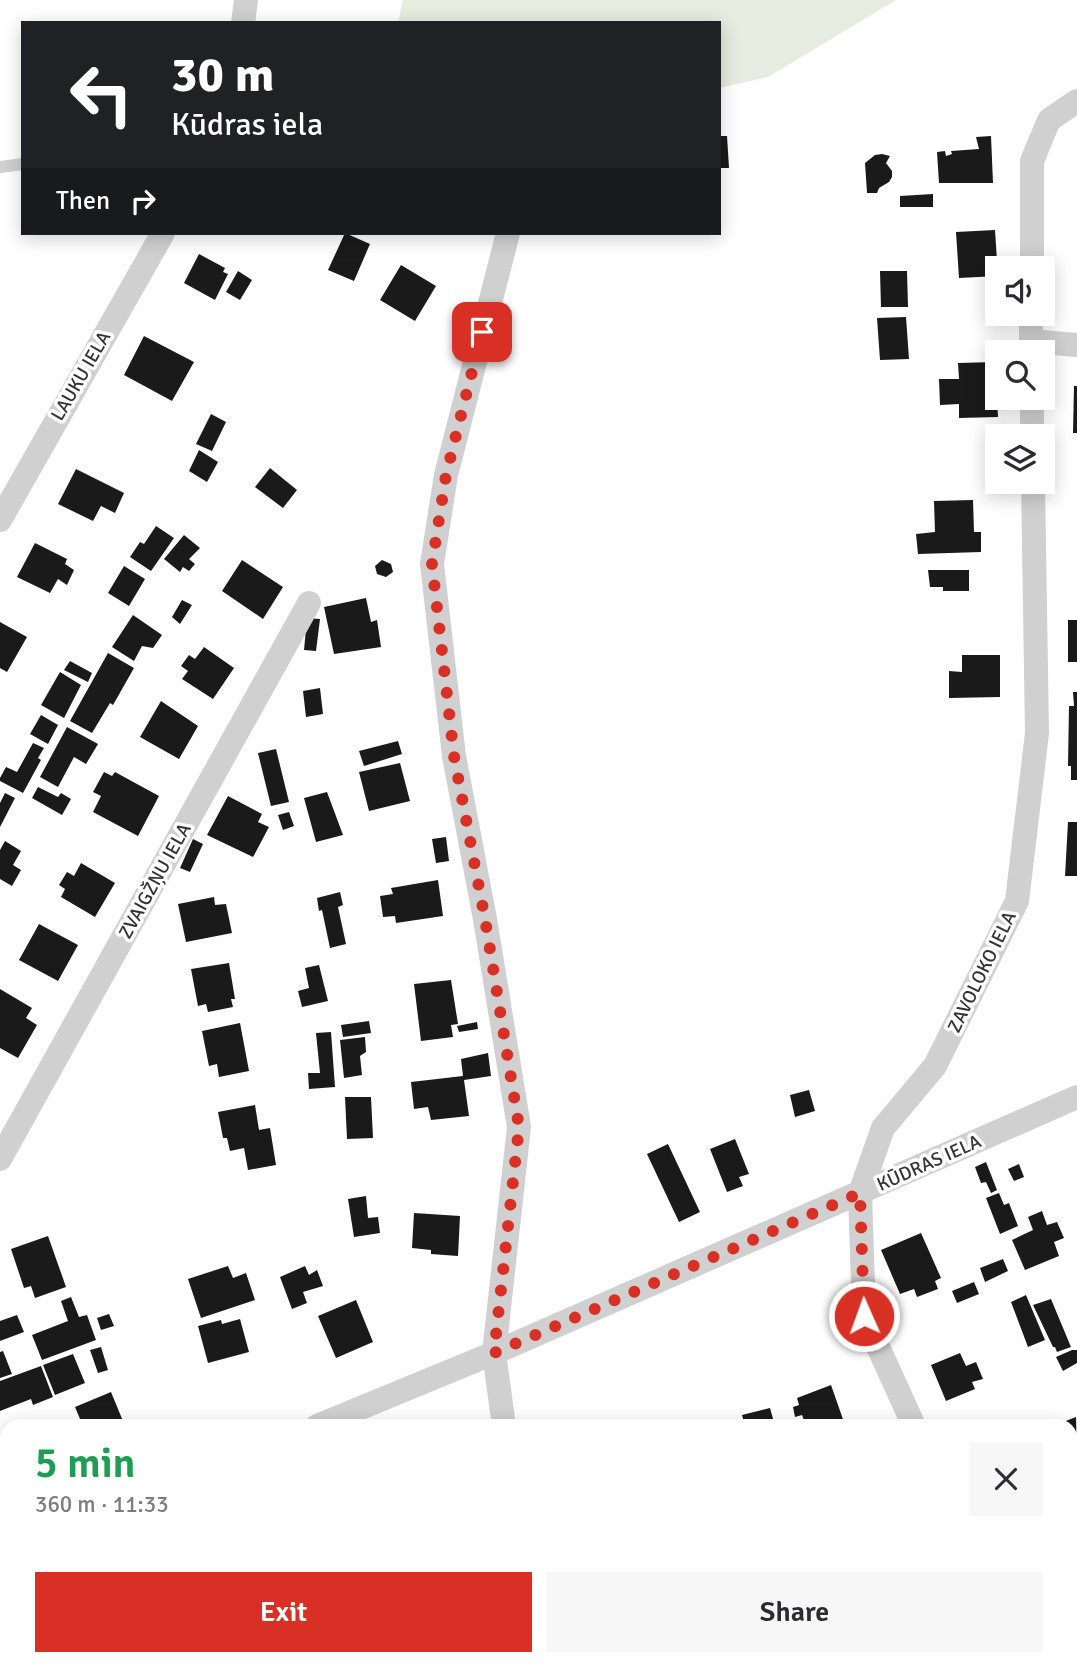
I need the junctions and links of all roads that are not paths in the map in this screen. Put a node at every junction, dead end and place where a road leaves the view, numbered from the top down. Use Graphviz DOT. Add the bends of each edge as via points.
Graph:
graph roads {
  1 [pos="246,0"];
  2 [pos="243,21"];
  3 [pos="1077,101"];
  4 [pos="21,164"];
  5 [pos="0,167"];
  6 [pos="162,235"];
  7 [pos="507,235"];
  8 [pos="1032,256"];
  9 [pos="1077,345"];
  10 [pos="1055,346"];
  11 [pos="1033,494"];
  12 [pos="0,520"];
  13 [pos="309,603"];
  14 [pos="1077,1097"];
  15 [pos="0,1159"];
  16 [pos="860,1193"];
  17 [pos="494,1353"];
  18 [pos="334,1419"];
  19 [pos="503,1419"];
  20 [pos="912,1419"];
  1 -- 2 [label="street"];
  3 -- 8 [label="street" via="1049,120 1032,161"];
  4 -- 5 [label="lane"];
  6 -- 12 [label="street, LAUKU IELA"];
  7 -- 17 [label="street" via="446,475 432,564 454,756 519,1127"];
  9 -- 10 [label="street"];
  11 -- 16 [label="street, ZAVOLOKO IELA" via="1037,733 1017,901 935,1066 883,1128"];
  13 -- 15 [label="street, ZVAIGŽŅU IELA"];
  14 -- 16 [label="street, KŪDRAS IELA"];
  16 -- 17 [label="street, KŪDRAS IELA"];
  16 -- 20 [label="street, ZAVOLOKO IELA" via="864,1316"];
  17 -- 18 [label="street, KŪDRAS IELA"];
  17 -- 19 [label="street"];
}
